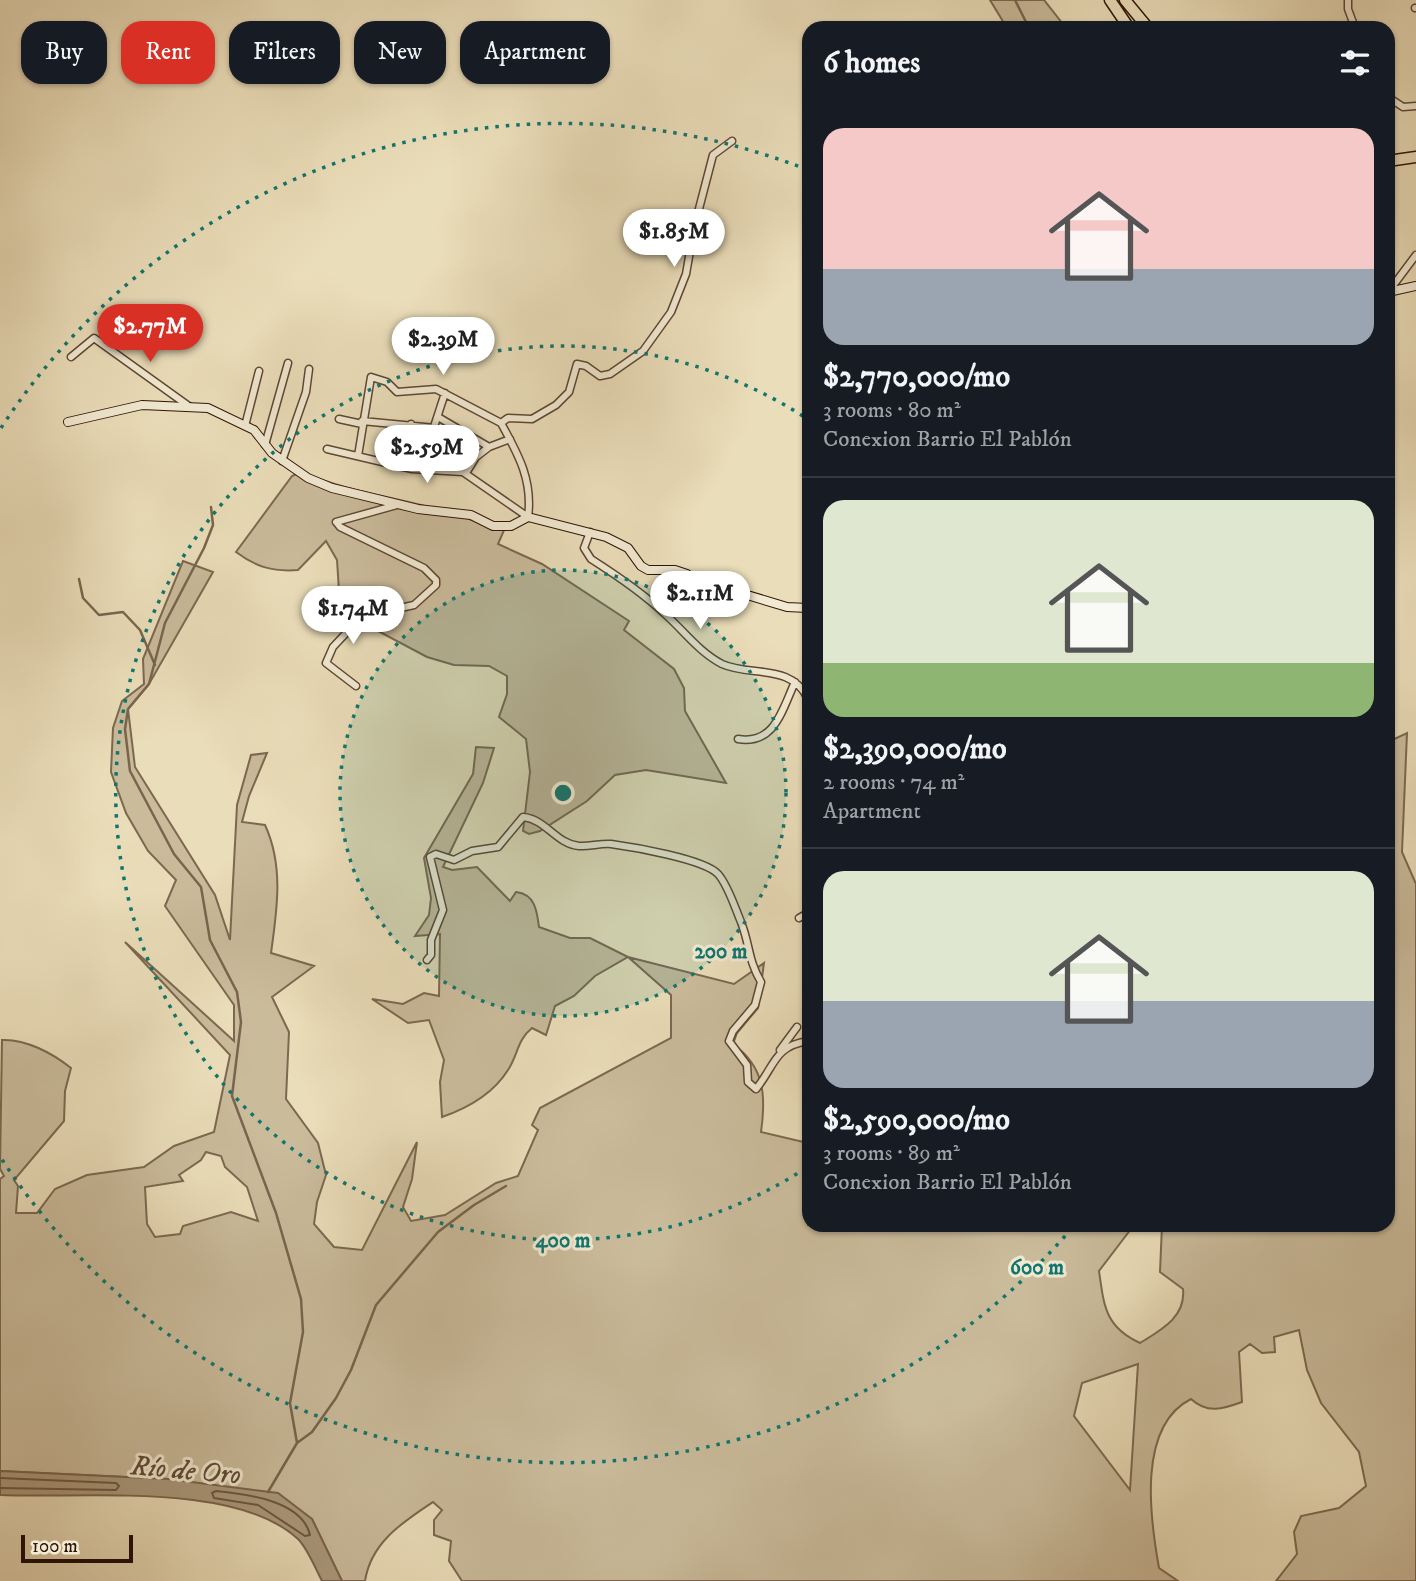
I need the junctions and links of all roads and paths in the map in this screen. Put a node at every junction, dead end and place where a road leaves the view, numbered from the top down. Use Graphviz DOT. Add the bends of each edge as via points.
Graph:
graph roads {
  1 [pos="1110,0"];
  2 [pos="1125,0"];
  3 [pos="1348,0"];
  4 [pos="1124,21"];
  5 [pos="1142,21"];
  6 [pos="1352,21"];
  7 [pos="1395,102"];
  8 [pos="1416,106"];
  9 [pos="732,141"];
  10 [pos="1416,157"];
  11 [pos="1395,160"];
  12 [pos="1416,255"];
  13 [pos="1395,283"];
  14 [pos="1416,286"];
  15 [pos="1395,290"];
  16 [pos="71,357"];
  17 [pos="288,363"];
  18 [pos="309,369"];
  19 [pos="259,371"];
  20 [pos="445,393"];
  21 [pos="192,408"];
  22 [pos="438,417"];
  23 [pos="339,419"];
  24 [pos="68,422"];
  25 [pos="362,422"];
  26 [pos="411,424"];
  27 [pos="501,424"];
  28 [pos="246,426"];
  29 [pos="435,428"];
  30 [pos="460,430"];
  31 [pos="510,439"];
  32 [pos="265,446"];
  33 [pos="489,447"];
  34 [pos="327,449"];
  35 [pos="358,456"];
  36 [pos="282,461"];
  37 [pos="407,468"];
  38 [pos="443,470"];
  39 [pos="426,471"];
  40 [pos="466,473"];
  41 [pos="399,505"];
  42 [pos="528,517"];
  43 [pos="590,532"];
  44 [pos="802,608"];
  45 [pos="794,682"];
  46 [pos="356,686"];
  47 [pos="802,692"];
  48 [pos="738,739"];
  49 [pos="802,916"];
  50 [pos="799,918"];
  51 [pos="426,960"];
  52 [pos="797,1027"];
  53 [pos="802,1042"];
  54 [pos="777,1055"];
  1 -- 4 [label="highway"];
  2 -- 5 [label="highway"];
  3 -- 6 [label="street"];
  7 -- 8 [label="street" via="1403,107"];
  9 -- 27 [label="street" via="713,155 686,274 671,312 643,351 610,374 600,376 577,365 569,392 556,405 532,419 509,418"];
  10 -- 11 [label="highway"];
  12 -- 13 [label="street"];
  14 -- 15 [label="street"];
  16 -- 21 [label="street" via="94,338"];
  17 -- 32 [label="street"];
  18 -- 36 [label="street" via="306,392"];
  19 -- 28 [label="street"];
  20 -- 22 [label="street"];
  20 -- 25 [label="street" via="426,388 397,392 387,382 371,377"];
  20 -- 27 [label="street"];
  21 -- 24 [label="street" via="142,405"];
  21 -- 28 [label="street" via="220,411"];
  22 -- 29 [label="street"];
  22 -- 30 [label="street"];
  23 -- 25 [label="street"];
  25 -- 26 [label="street"];
  25 -- 35 [label="street"];
  26 -- 29 [label="street"];
  26 -- 37 [label="street"];
  27 -- 31 [label="street"];
  28 -- 32 [label="street"];
  29 -- 39 [label="street"];
  30 -- 33 [label="street"];
  30 -- 38 [label="street"];
  31 -- 33 [label="street"];
  31 -- 42 [label="street" via="525,467"];
  32 -- 36 [label="street"];
  33 -- 40 [label="street"];
  34 -- 35 [label="street"];
  35 -- 37 [label="street"];
  36 -- 41 [label="street" via="332,488"];
  37 -- 39 [label="street"];
  38 -- 39 [label="street"];
  38 -- 40 [label="street"];
  40 -- 42 [label="street"];
  41 -- 42 [label="street" via="471,515 493,526 511,526"];
  41 -- 46 [label="street" via="336,522 424,568 436,580 419,601 365,620 333,647 326,663"];
  42 -- 43 [label="street"];
  43 -- 44 [label="street" via="628,548 648,570 675,569 687,574 706,592 734,591"];
  43 -- 45 [label="street" via="584,548 591,559 657,607 684,636 715,659"];
  45 -- 47 [label="street"];
  45 -- 48 [label="street" via="771,730 756,740"];
  49 -- 50 [label="street"];
  51 -- 54 [label="street" via="432,955 430,940 443,910 430,857 436,854 454,860 472,851 498,847 523,817 546,826 568,844 608,844 693,860 717,872 723,881 749,944 750,963 761,982 755,1005 729,1041 747,1065 753,1088 757,1089"];
  52 -- 54 [label="street"];
  53 -- 54 [label="street"];
}
